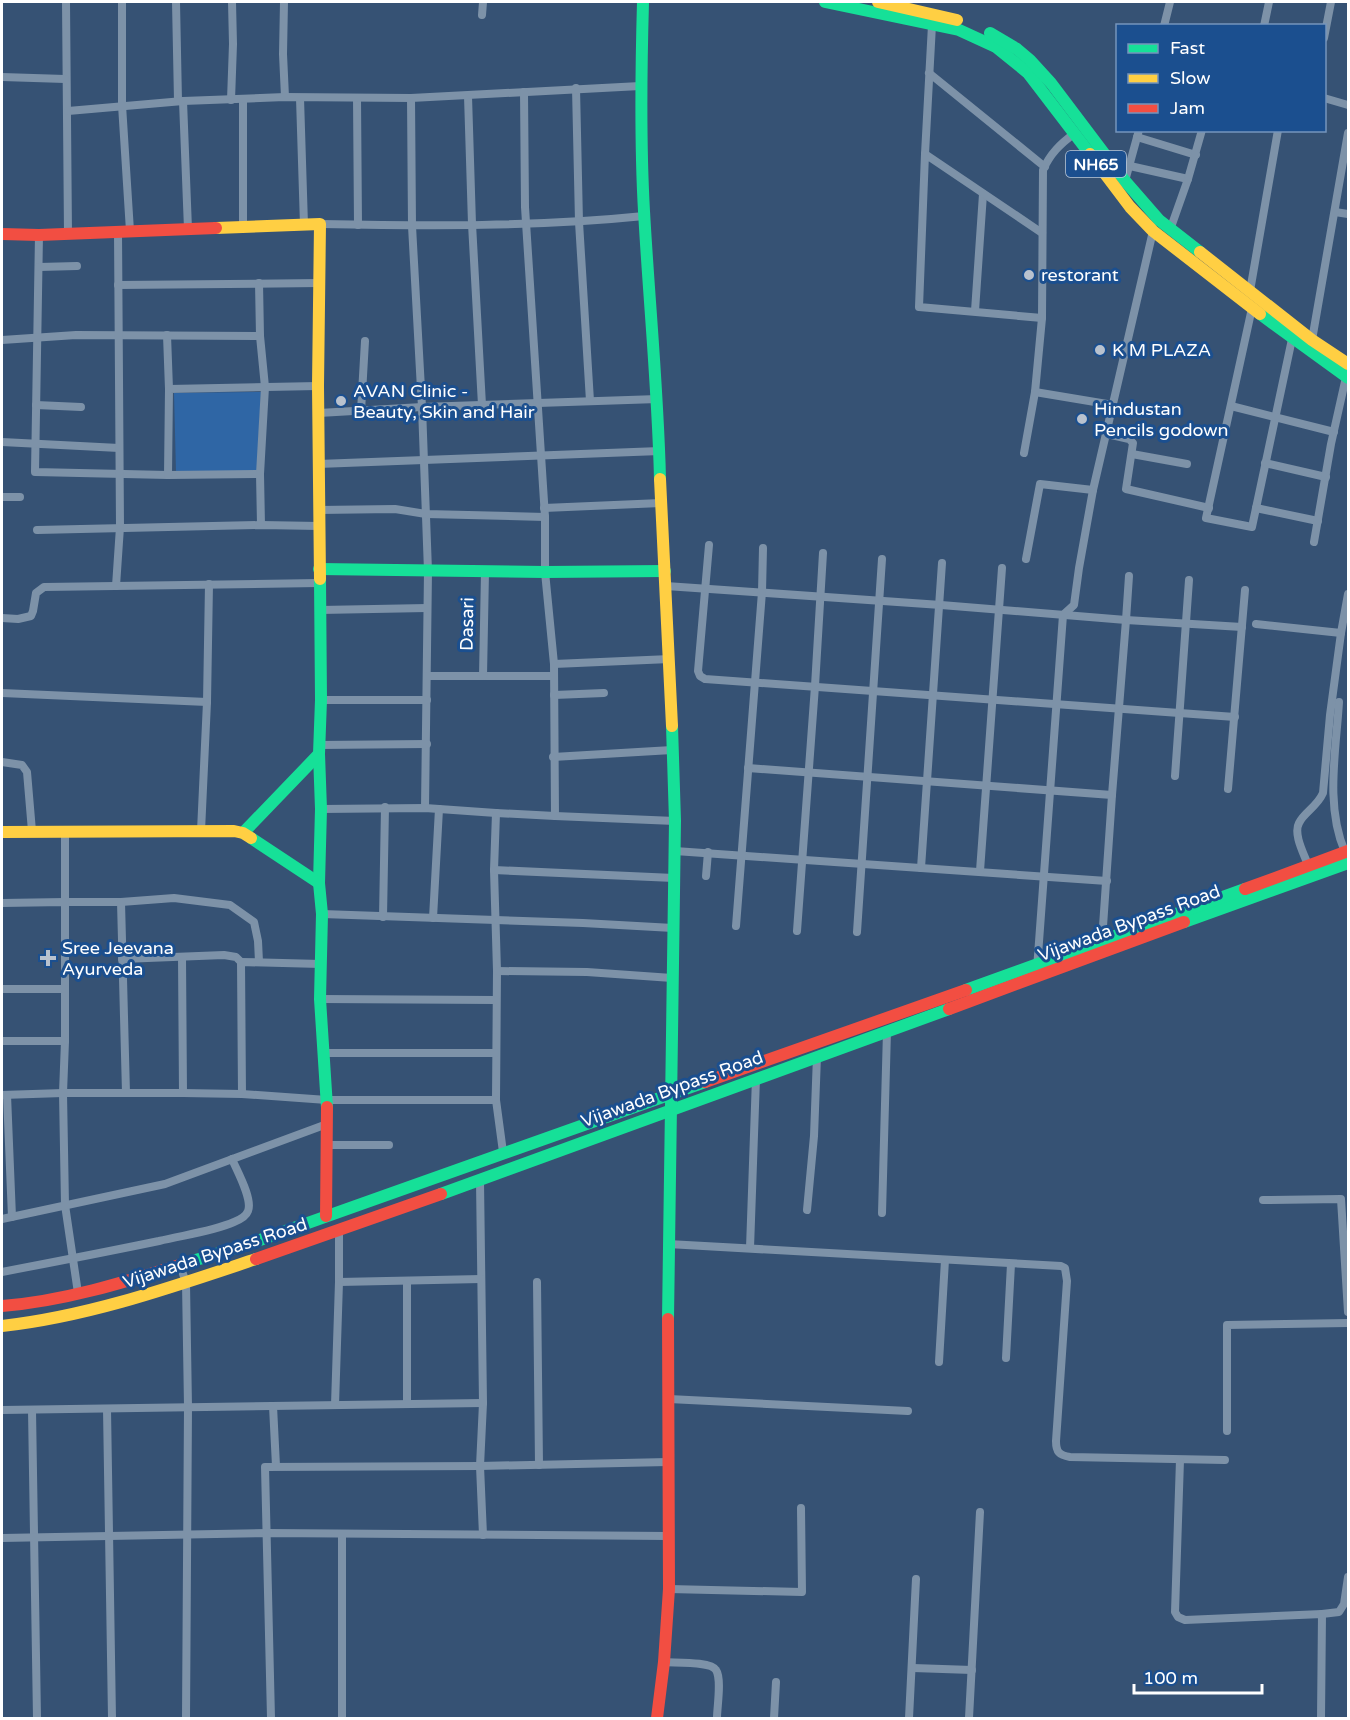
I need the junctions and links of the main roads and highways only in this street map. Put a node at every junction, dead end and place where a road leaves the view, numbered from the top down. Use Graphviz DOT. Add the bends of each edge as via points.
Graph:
graph roads {
  1 [pos="643,2"];
  2 [pos="825,2"];
  3 [pos="878,2"];
  4 [pos="2,234"];
  5 [pos="1348,364"];
  6 [pos="1347,378"];
  7 [pos="319,570"];
  8 [pos="665,571"];
  9 [pos="319,750"];
  10 [pos="2,832"];
  11 [pos="243,833"];
  12 [pos="1347,855"];
  13 [pos="319,883"];
  14 [pos="1037,970"];
  15 [pos="671,1095"];
  16 [pos="670,1108"];
  17 [pos="326,1216"];
  18 [pos="2,1306"];
  19 [pos="2,1326"];
  20 [pos="657,1719"];
  1 -- 8 [label="main road" via="640,86 644,216 658,399"];
  2 -- 6 [label="main road, NH65" via="959,30 1012,59 1028,73 1130,207 1153,231"];
  3 -- 5 [label="main road, NH65" via="963,21 1017,49 1051,83 1159,220"];
  4 -- 7 [label="main road" via="320,224"];
  7 -- 8 [label="main road"];
  7 -- 9 [label="main road"];
  8 -- 15 [label="main road" via="675,821"];
  9 -- 11 [label="main road"];
  9 -- 13 [label="main road"];
  10 -- 11 [label="main road"];
  11 -- 13 [label="main road"];
  12 -- 14 [label="main road, Vijawada Bypass Road"];
  12 -- 14 [label="main road, Vijawada Bypass Road" via="1308,865 1102,941"];
  13 -- 17 [label="main road" via="328,1145"];
  14 -- 15 [label="main road, Vijawada Bypass Road"];
  14 -- 16 [label="main road, Vijawada Bypass Road" via="887,1031"];
  15 -- 16 [label="main road"];
  15 -- 17 [label="main road, Vijawada Bypass Road"];
  16 -- 19 [label="main road, Vijawada Bypass Road" via="480,1181 186,1282 106,1308"];
  16 -- 20 [label="main road" via="669,1589"];
  17 -- 18 [label="main road, Vijawada Bypass Road" via="243,1246 106,1287"];
}
